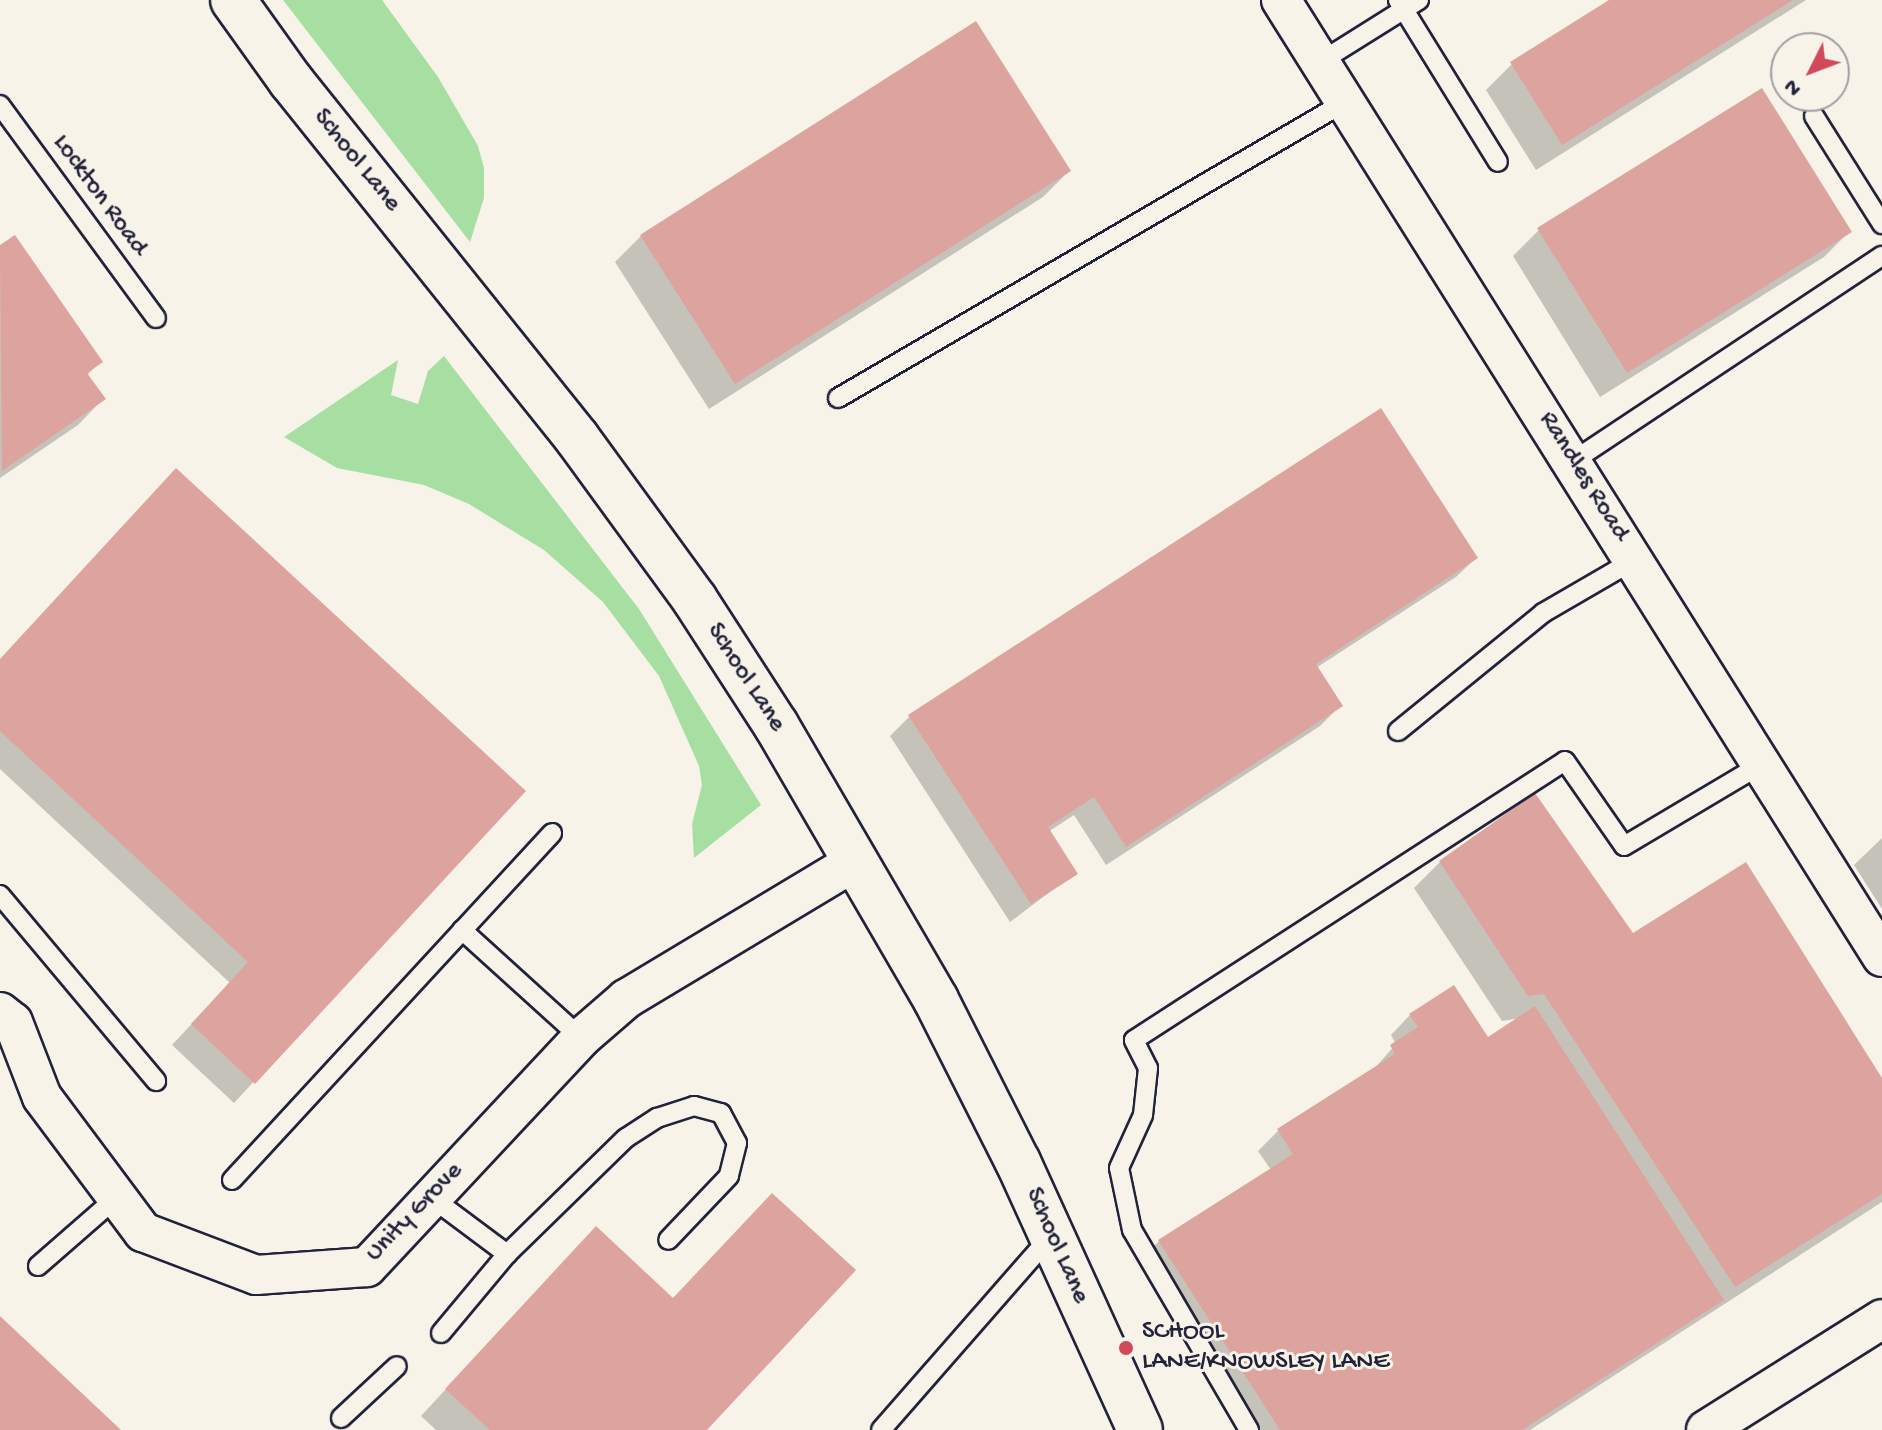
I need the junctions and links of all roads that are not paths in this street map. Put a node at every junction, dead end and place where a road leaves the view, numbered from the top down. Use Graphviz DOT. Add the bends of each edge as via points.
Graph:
graph roads {
  1 [pos="233,0"];
  2 [pos="1281,0"];
  3 [pos="1407,3"];
  4 [pos="1320,62"];
  5 [pos="1345,102"];
  6 [pos="0,105"];
  7 [pos="1814,116"];
  8 [pos="1498,162"];
  9 [pos="1882,224"];
  10 [pos="1882,256"];
  11 [pos="156,318"];
  12 [pos="838,398"];
  13 [pos="1573,461"];
  14 [pos="1634,560"];
  15 [pos="1398,731"];
  16 [pos="1764,763"];
  17 [pos="552,833"];
  18 [pos="856,861"];
  19 [pos="0,895"];
  20 [pos="462,930"];
  21 [pos="1882,957"];
  22 [pos="0,1012"];
  23 [pos="581,1038"];
  24 [pos="156,1081"];
  25 [pos="232,1180"];
  26 [pos="117,1197"];
  27 [pos="432,1198"];
  28 [pos="1052,1235"];
  29 [pos="668,1240"];
  30 [pos="507,1254"];
  31 [pos="38,1266"];
  32 [pos="1882,1319"];
  33 [pos="441,1333"];
  34 [pos="397,1366"];
  35 [pos="341,1418"];
  36 [pos="881,1430"];
  37 [pos="1140,1430"];
  38 [pos="1249,1430"];
  39 [pos="1706,1430"];
  1 -- 18 [label="main road, School Lane" via="291,81 577,438 695,600"];
  2 -- 4 [label="street, Randles Road"];
  3 -- 4 [label="lane"];
  3 -- 8 [label="lane"];
  4 -- 5 [label="street, Randles Road"];
  5 -- 12 [label="lane"];
  5 -- 13 [label="street, Randles Road"];
  6 -- 11 [label="lane, Lockton Road"];
  7 -- 9 [label="lane"];
  10 -- 13 [label="lane"];
  13 -- 14 [label="street, Randles Road"];
  14 -- 15 [label="lane" via="1543,613"];
  14 -- 16 [label="street, Randles Road"];
  16 -- 21 [label="street, Randles Road"];
  16 -- 38 [label="lane" via="1624,846 1565,761 1134,1040 1148,1068 1143,1115 1119,1168 1132,1230"];
  17 -- 20 [label="lane"];
  18 -- 23 [label="street, Unity Grove" via="626,999"];
  18 -- 28 [label="main road, School Lane" via="936,1000"];
  19 -- 24 [label="lane"];
  20 -- 23 [label="lane"];
  20 -- 25 [label="lane"];
  22 -- 26 [label="street, Unity Grove" via="13,1022 42,1097"];
  23 -- 27 [label="street, Unity Grove"];
  26 -- 27 [label="street, Unity Grove" via="143,1232 256,1275 367,1267"];
  26 -- 31 [label="lane"];
  27 -- 30 [label="lane"];
  28 -- 36 [label="lane"];
  28 -- 37 [label="main road, School Lane"];
  29 -- 30 [label="lane" via="729,1176 737,1143 721,1113 694,1106 657,1118 626,1138"];
  30 -- 33 [label="lane"];
  32 -- 39 [label="street"];
  34 -- 35 [label="lane"];
}
